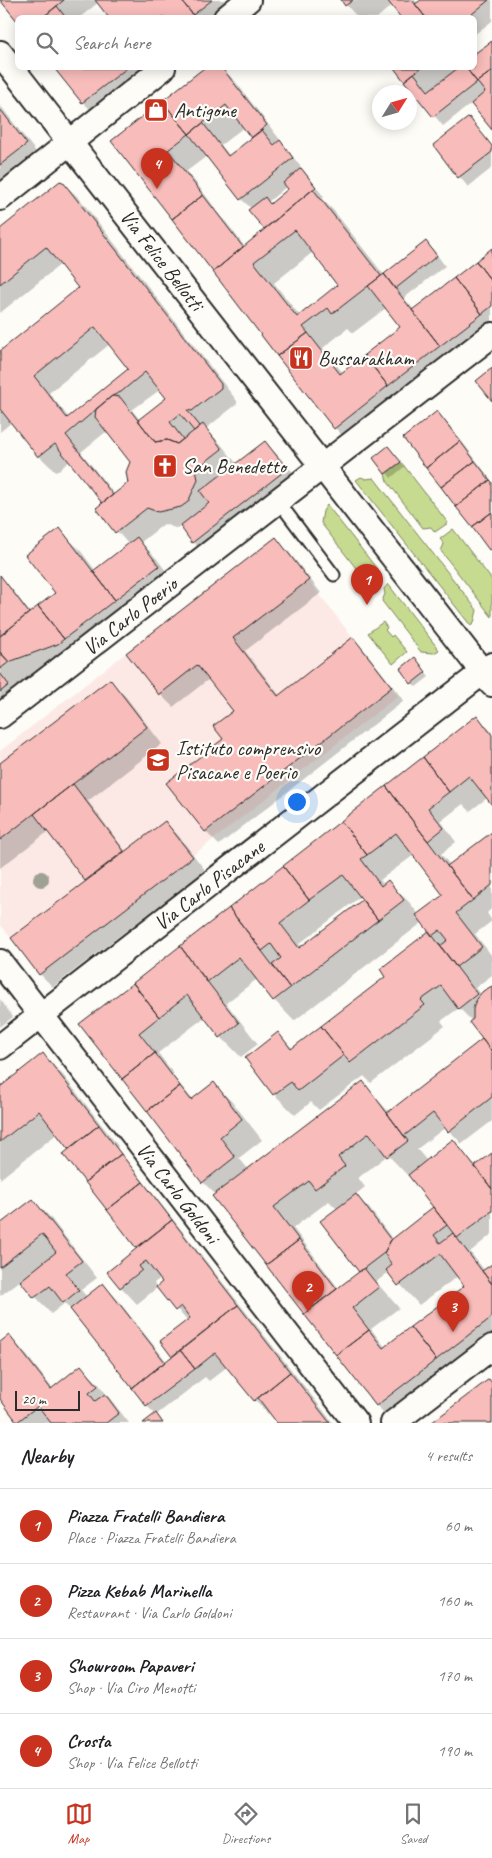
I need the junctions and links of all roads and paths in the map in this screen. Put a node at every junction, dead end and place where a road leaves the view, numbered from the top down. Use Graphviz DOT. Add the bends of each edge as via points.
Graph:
graph roads {
  1 [pos="248,0"];
  2 [pos="230,15"];
  3 [pos="0,53"];
  4 [pos="160,70"];
  5 [pos="70,142"];
  6 [pos="0,198"];
  7 [pos="492,335"];
  8 [pos="323,466"];
  9 [pos="269,508"];
  10 [pos="334,575"];
  11 [pos="489,674"];
  12 [pos="0,716"];
  13 [pos="0,962"];
  14 [pos="40,1015"];
  15 [pos="0,1047"];
  16 [pos="492,1347"];
  17 [pos="356,1423"];
  18 [pos="393,1423"];
  1 -- 2 [label="street"];
  3 -- 5 [label="street, Via Felice Bellotti"];
  4 -- 5 [label="street"];
  5 -- 6 [label="street"];
  5 -- 8 [label="street, Via Felice Bellotti"];
  7 -- 8 [label="street, Via Carlo Poerio"];
  8 -- 9 [label="street, Via Carlo Poerio"];
  8 -- 11 [label="street, Via Felice Bellotti"];
  9 -- 10 [label="lane"];
  9 -- 12 [label="street, Via Carlo Poerio"];
  11 -- 14 [label="street, Via Carlo Pisacane" via="418,722"];
  13 -- 14 [label="street, Via Carlo Goldoni"];
  14 -- 15 [label="street, Via Carlo Pisacane"];
  14 -- 17 [label="street, Via Carlo Goldoni"];
  16 -- 18 [label="street"];
}
